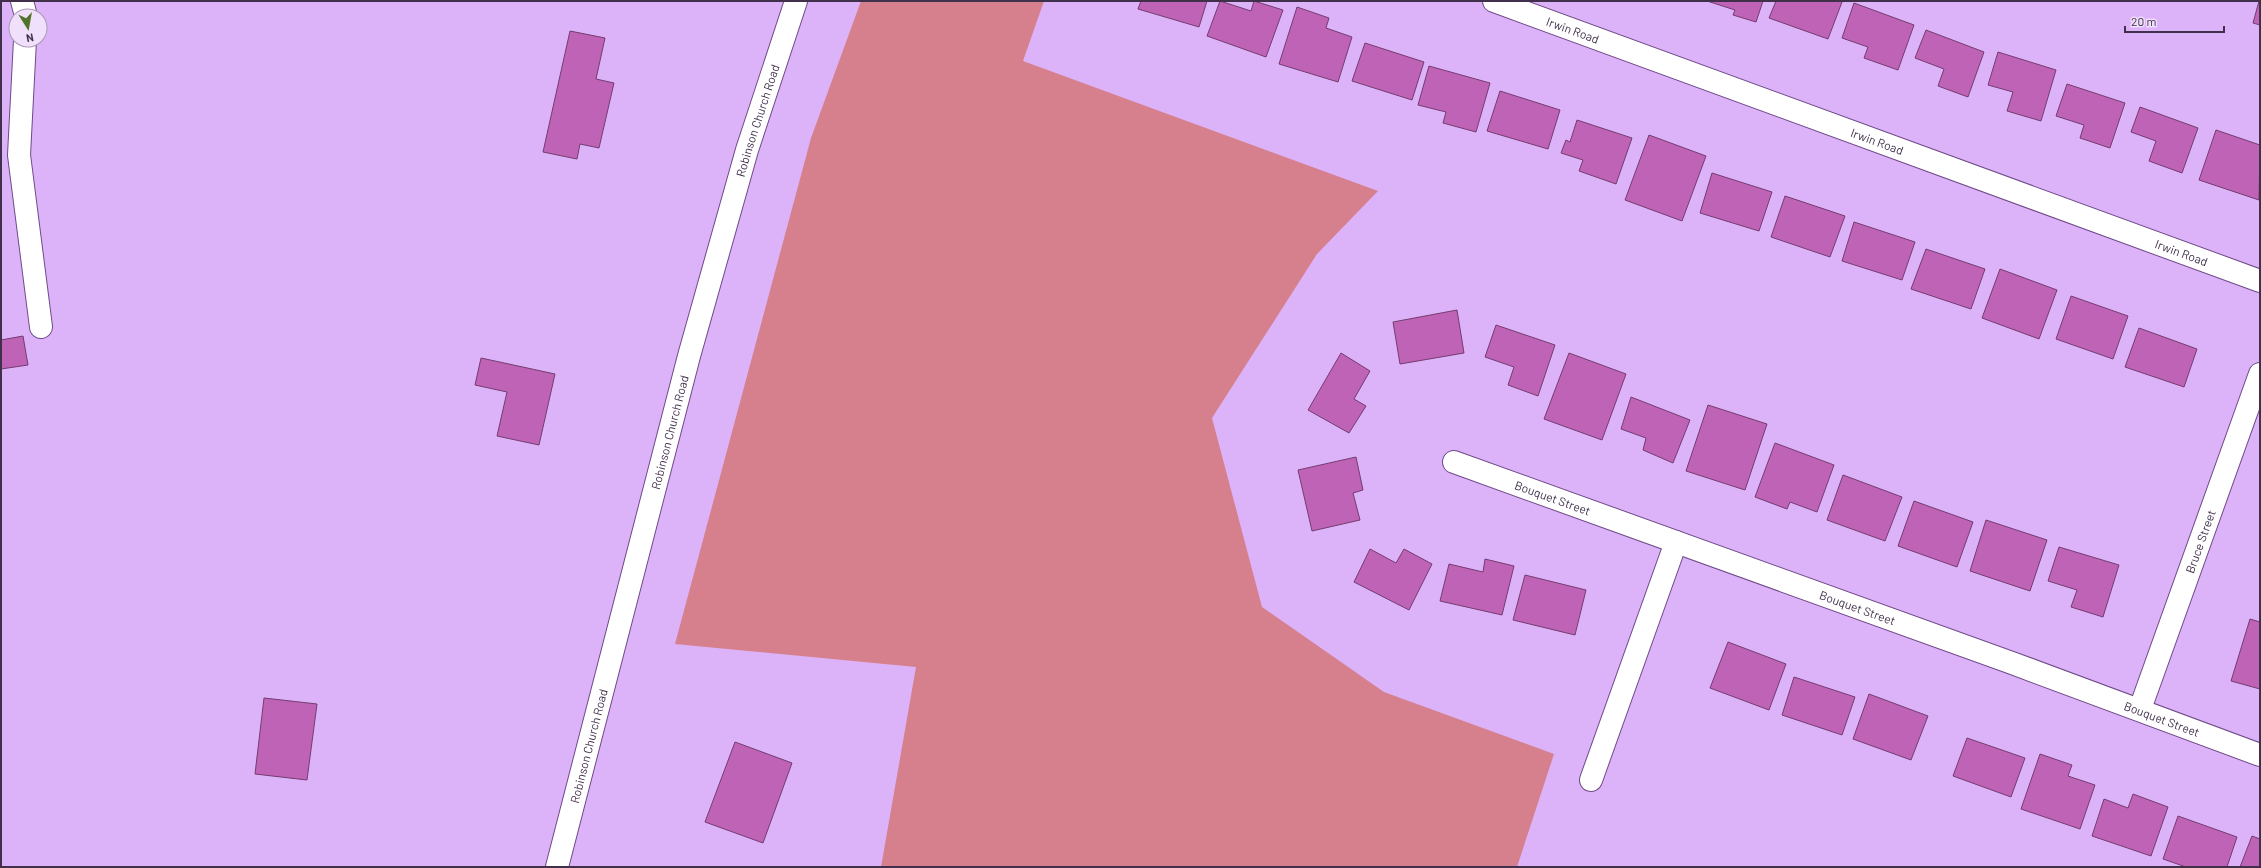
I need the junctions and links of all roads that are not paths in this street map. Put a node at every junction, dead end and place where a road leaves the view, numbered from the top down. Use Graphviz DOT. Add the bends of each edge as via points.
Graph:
graph roads {
  1 [pos="796,1"];
  2 [pos="1494,1"];
  3 [pos="25,48"];
  4 [pos="2260,281"];
  5 [pos="41,327"];
  6 [pos="2260,374"];
  7 [pos="1454,462"];
  8 [pos="1676,542"];
  9 [pos="2140,709"];
  10 [pos="2260,754"];
  11 [pos="1591,780"];
  12 [pos="557,867"];
  1 -- 12 [label="street, Robinson Church Road" via="747,150 689,356"];
  2 -- 4 [label="street, Irwin Road"];
  3 -- 5 [label="street" via="19,155"];
  6 -- 9 [label="street, Bruce Street"];
  7 -- 8 [label="street, Bouquet Street"];
  8 -- 9 [label="street, Bouquet Street"];
  8 -- 11 [label="street"];
  9 -- 10 [label="street, Bouquet Street"];
}
